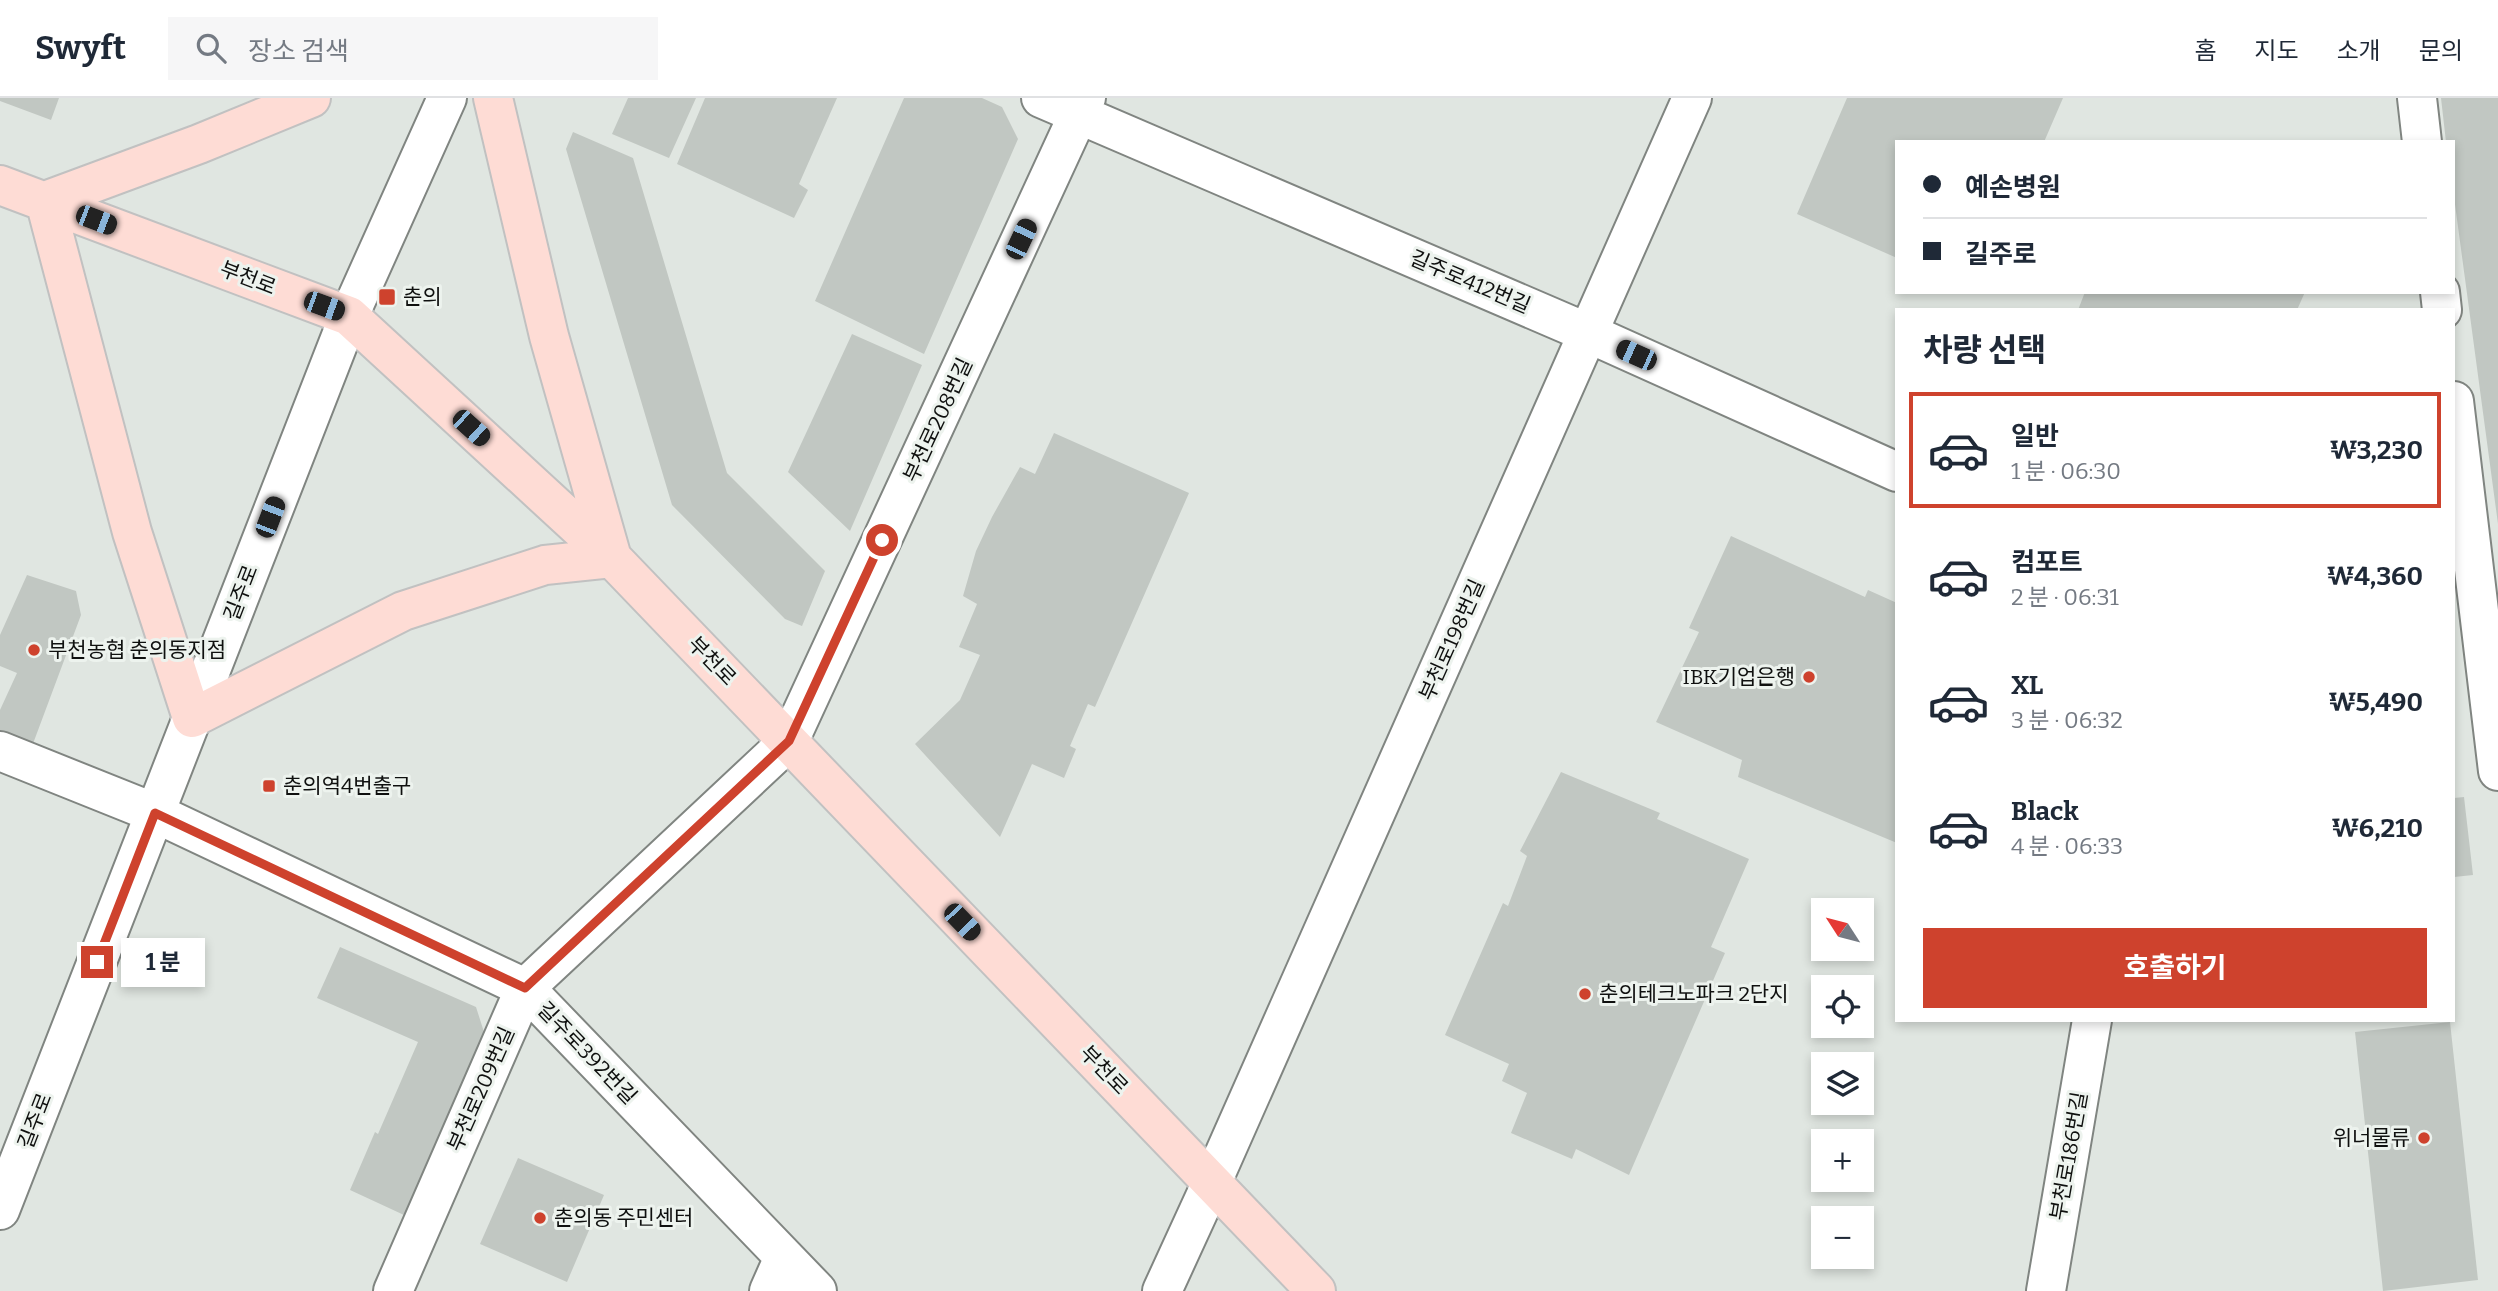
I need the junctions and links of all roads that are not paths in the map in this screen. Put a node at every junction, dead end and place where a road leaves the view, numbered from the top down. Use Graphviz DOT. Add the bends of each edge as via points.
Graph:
graph roads {
  1 [pos="311,98"];
  2 [pos="447,98"];
  3 [pos="493,98"];
  4 [pos="1041,98"];
  5 [pos="1692,98"];
  6 [pos="2417,98"];
  7 [pos="1083,106"];
  8 [pos="2422,140"];
  9 [pos="0,185"];
  10 [pos="45,201"];
  11 [pos="349,316"];
  12 [pos="1588,333"];
  13 [pos="2455,418"];
  14 [pos="1895,471"];
  15 [pos="2463,552"];
  16 [pos="612,558"];
  17 [pos="192,718"];
  18 [pos="789,741"];
  19 [pos="0,751"];
  20 [pos="2498,771"];
  21 [pos="155,813"];
  22 [pos="525,988"];
  23 [pos="2092,1022"];
  24 [pos="1212,1182"];
  25 [pos="0,1210"];
  26 [pos="777,1274"];
  27 [pos="393,1291"];
  28 [pos="817,1291"];
  29 [pos="1162,1291"];
  30 [pos="1316,1291"];
  31 [pos="2046,1291"];
  1 -- 10 [label="main road"];
  2 -- 11 [label="street, 길주로"];
  3 -- 16 [label="main road" via="549,336"];
  4 -- 7 [label="street, 길주로412번길"];
  5 -- 12 [label="street, 부천로198번길"];
  6 -- 8 [label="street"];
  7 -- 12 [label="street, 길주로412번길"];
  7 -- 18 [label="street, 부천로208번길"];
  9 -- 10 [label="main road, 부천로"];
  10 -- 11 [label="main road, 부천로"];
  10 -- 17 [label="main road" via="132,532"];
  11 -- 16 [label="main road, 부천로"];
  11 -- 17 [label="street, 길주로"];
  12 -- 14 [label="street, 길주로412번길"];
  12 -- 24 [label="street, 부천로198번길"];
  13 -- 15 [label="street"];
  15 -- 20 [label="street"];
  16 -- 17 [label="main road" via="545,565 403,611"];
  16 -- 18 [label="main road, 부천로"];
  17 -- 21 [label="street, 길주로"];
  18 -- 22 [label="street, 부천로209번길"];
  18 -- 24 [label="main road, 부천로"];
  19 -- 21 [label="street, 길주로392번길"];
  21 -- 22 [label="street, 길주로392번길"];
  21 -- 25 [label="street, 길주로"];
  22 -- 26 [label="street, 길주로392번길"];
  22 -- 27 [label="street, 부천로209번길"];
  23 -- 31 [label="street, 부천로186번길"];
  24 -- 29 [label="street, 부천로198번길"];
  24 -- 30 [label="main road, 부천로"];
  26 -- 28 [label="street, 길주로392번길"];
}
